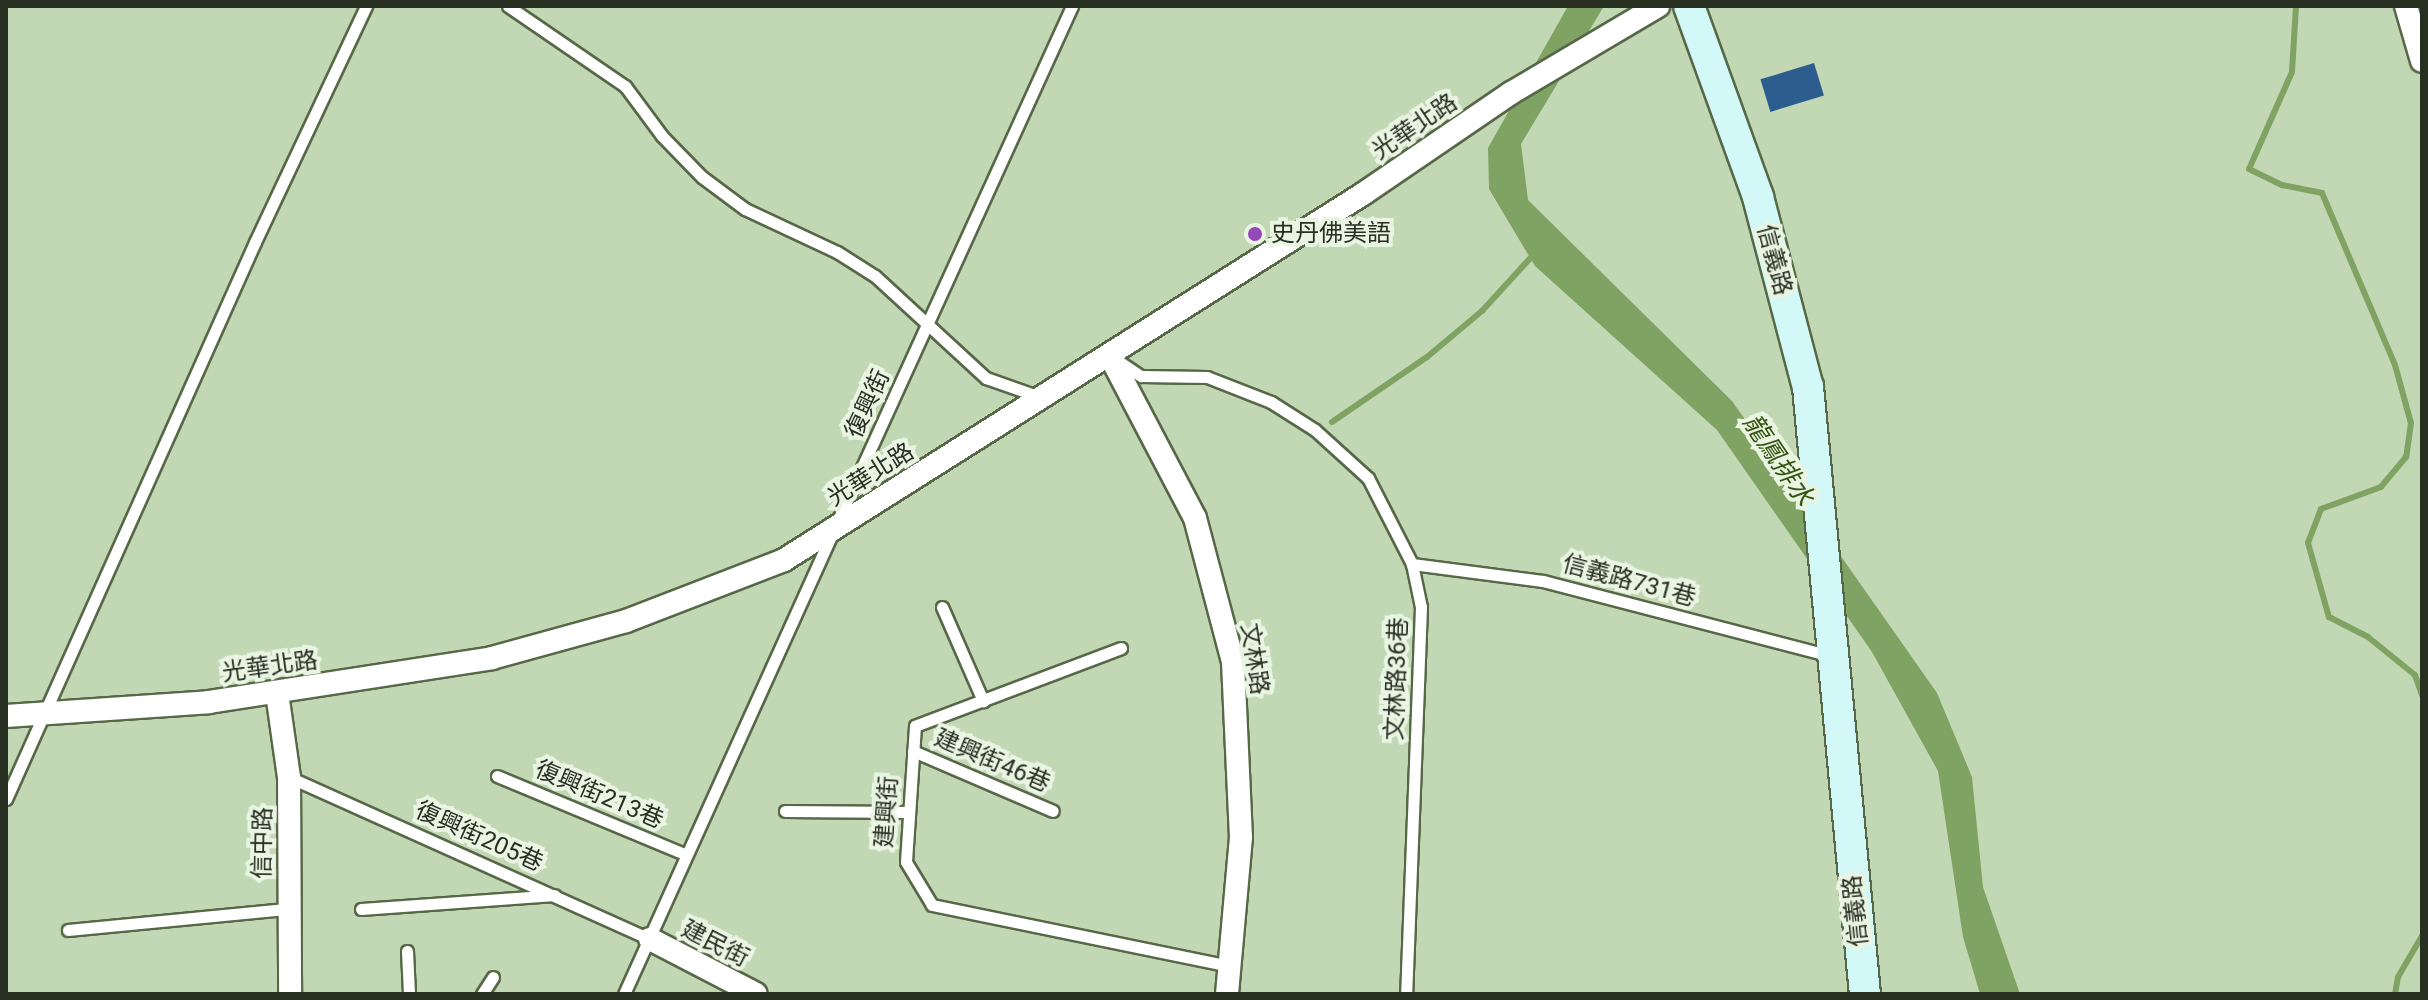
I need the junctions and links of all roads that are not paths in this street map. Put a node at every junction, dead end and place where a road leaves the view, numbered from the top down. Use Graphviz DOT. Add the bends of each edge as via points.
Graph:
graph roads {
  1 [pos="366,6"];
  2 [pos="508,6"];
  3 [pos="1072,6"];
  4 [pos="1658,6"];
  5 [pos="1689,6"];
  6 [pos="2406,6"];
  7 [pos="2422,61"];
  8 [pos="928,327"];
  9 [pos="1110,356"];
  10 [pos="1044,398"];
  11 [pos="835,528"];
  12 [pos="1412,564"];
  13 [pos="942,607"];
  14 [pos="1121,648"];
  15 [pos="1831,656"];
  16 [pos="277,693"];
  17 [pos="983,701"];
  18 [pos="43,714"];
  19 [pos="6,716"];
  20 [pos="913,751"];
  21 [pos="497,776"];
  22 [pos="289,777"];
  23 [pos="6,799"];
  24 [pos="785,811"];
  25 [pos="1053,811"];
  26 [pos="909,812"];
  27 [pos="684,854"];
  28 [pos="555,895"];
  29 [pos="288,909"];
  30 [pos="361,909"];
  31 [pos="68,930"];
  32 [pos="650,939"];
  33 [pos="407,951"];
  34 [pos="1230,966"];
  35 [pos="493,977"];
  36 [pos="290,994"];
  37 [pos="409,994"];
  38 [pos="482,994"];
  39 [pos="624,994"];
  40 [pos="756,994"];
  41 [pos="1227,994"];
  42 [pos="1407,994"];
  43 [pos="1414,994"];
  44 [pos="1865,994"];
  1 -- 18 [label="lane"];
  2 -- 8 [label="lane" via="625,86 702,177 745,209 875,276"];
  3 -- 8 [label="lane, 復興街"];
  4 -- 9 [label="street, 光華北路" via="1511,93"];
  5 -- 15 [label="street, 信義路" via="1758,197 1808,387"];
  6 -- 7 [label="street"];
  8 -- 10 [label="lane" via="986,378"];
  8 -- 11 [label="lane, 復興街"];
  9 -- 10 [label="street, 光華北路"];
  9 -- 12 [label="lane, 文林路36巷" via="1141,376 1207,377 1271,402 1315,430 1368,478"];
  9 -- 34 [label="street, 文林路" via="1195,518 1233,662 1241,837"];
  10 -- 11 [label="street, 光華北路"];
  11 -- 16 [label="street, 光華北路" via="784,560 626,621 492,658"];
  11 -- 27 [label="lane, 復興街"];
  12 -- 15 [label="lane, 信義路731巷" via="1543,581"];
  12 -- 42 [label="lane, 文林路36巷" via="1421,607"];
  13 -- 17 [label="lane"];
  14 -- 17 [label="lane, 建興街"];
  15 -- 44 [label="street, 信義路"];
  16 -- 18 [label="street, 光華北路"];
  16 -- 22 [label="street, 信中路"];
  17 -- 20 [label="lane, 建興街" via="915,726"];
  18 -- 19 [label="street, 光華北路"];
  18 -- 23 [label="lane"];
  20 -- 25 [label="lane, 建興街46巷"];
  20 -- 26 [label="lane, 建興街"];
  21 -- 27 [label="lane, 復興街213巷"];
  22 -- 28 [label="lane, 復興街205巷"];
  22 -- 29 [label="street, 信中路"];
  24 -- 26 [label="lane"];
  26 -- 34 [label="lane, 建興街" via="906,862 932,905"];
  27 -- 32 [label="lane, 復興街"];
  28 -- 30 [label="lane"];
  28 -- 32 [label="lane, 復興街205巷"];
  29 -- 31 [label="lane"];
  29 -- 36 [label="street, 信中路"];
  32 -- 39 [label="lane, 復興街"];
  32 -- 40 [label="street, 建民街"];
  33 -- 37 [label="lane"];
  34 -- 41 [label="street, 文林路"];
  35 -- 38 [label="lane"];
  42 -- 43 [label="lane"];
}
